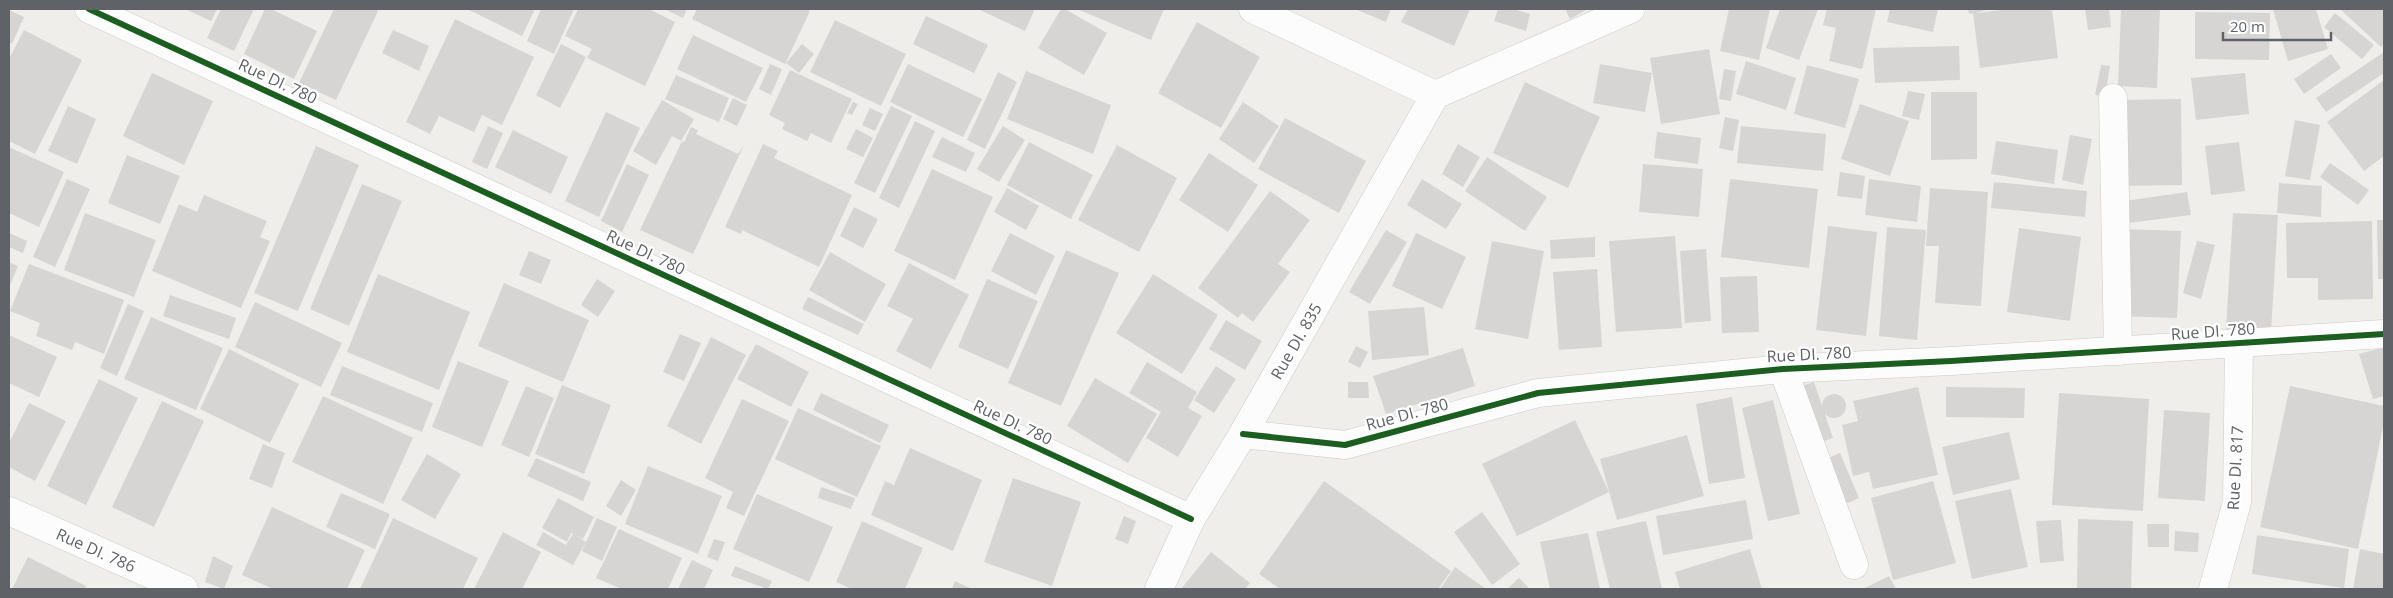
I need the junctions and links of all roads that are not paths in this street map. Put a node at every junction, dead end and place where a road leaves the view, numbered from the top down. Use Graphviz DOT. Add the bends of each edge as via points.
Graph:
graph roads {
  1 [pos="89,9"];
  2 [pos="1253,9"];
  3 [pos="1631,9"];
  4 [pos="1436,95"];
  5 [pos="2113,98"];
  6 [pos="2384,334"];
  7 [pos="2239,343"];
  8 [pos="2118,351"];
  9 [pos="1783,369"];
  10 [pos="1243,434"];
  11 [pos="9,511"];
  12 [pos="1191,520"];
  13 [pos="1854,565"];
  14 [pos="184,589"];
  15 [pos="1159,589"];
  16 [pos="2213,589"];
  1 -- 12 [label="street, Rue DI. 780"];
  2 -- 4 [label="street"];
  3 -- 4 [label="street"];
  4 -- 10 [label="street, Rue DI. 835"];
  5 -- 8 [label="street"];
  6 -- 7 [label="street, Rue DI. 780"];
  7 -- 8 [label="street, Rue DI. 780"];
  7 -- 16 [label="street, Rue DI. 817" via="2237,502"];
  8 -- 9 [label="street, Rue DI. 780"];
  9 -- 10 [label="street, Rue DI. 780" via="1538,392 1345,445"];
  9 -- 13 [label="street"];
  10 -- 12 [label="street, Rue DI. 835"];
  11 -- 14 [label="street, Rue DI. 786"];
  12 -- 15 [label="street, Rue DI. 835"];
}
